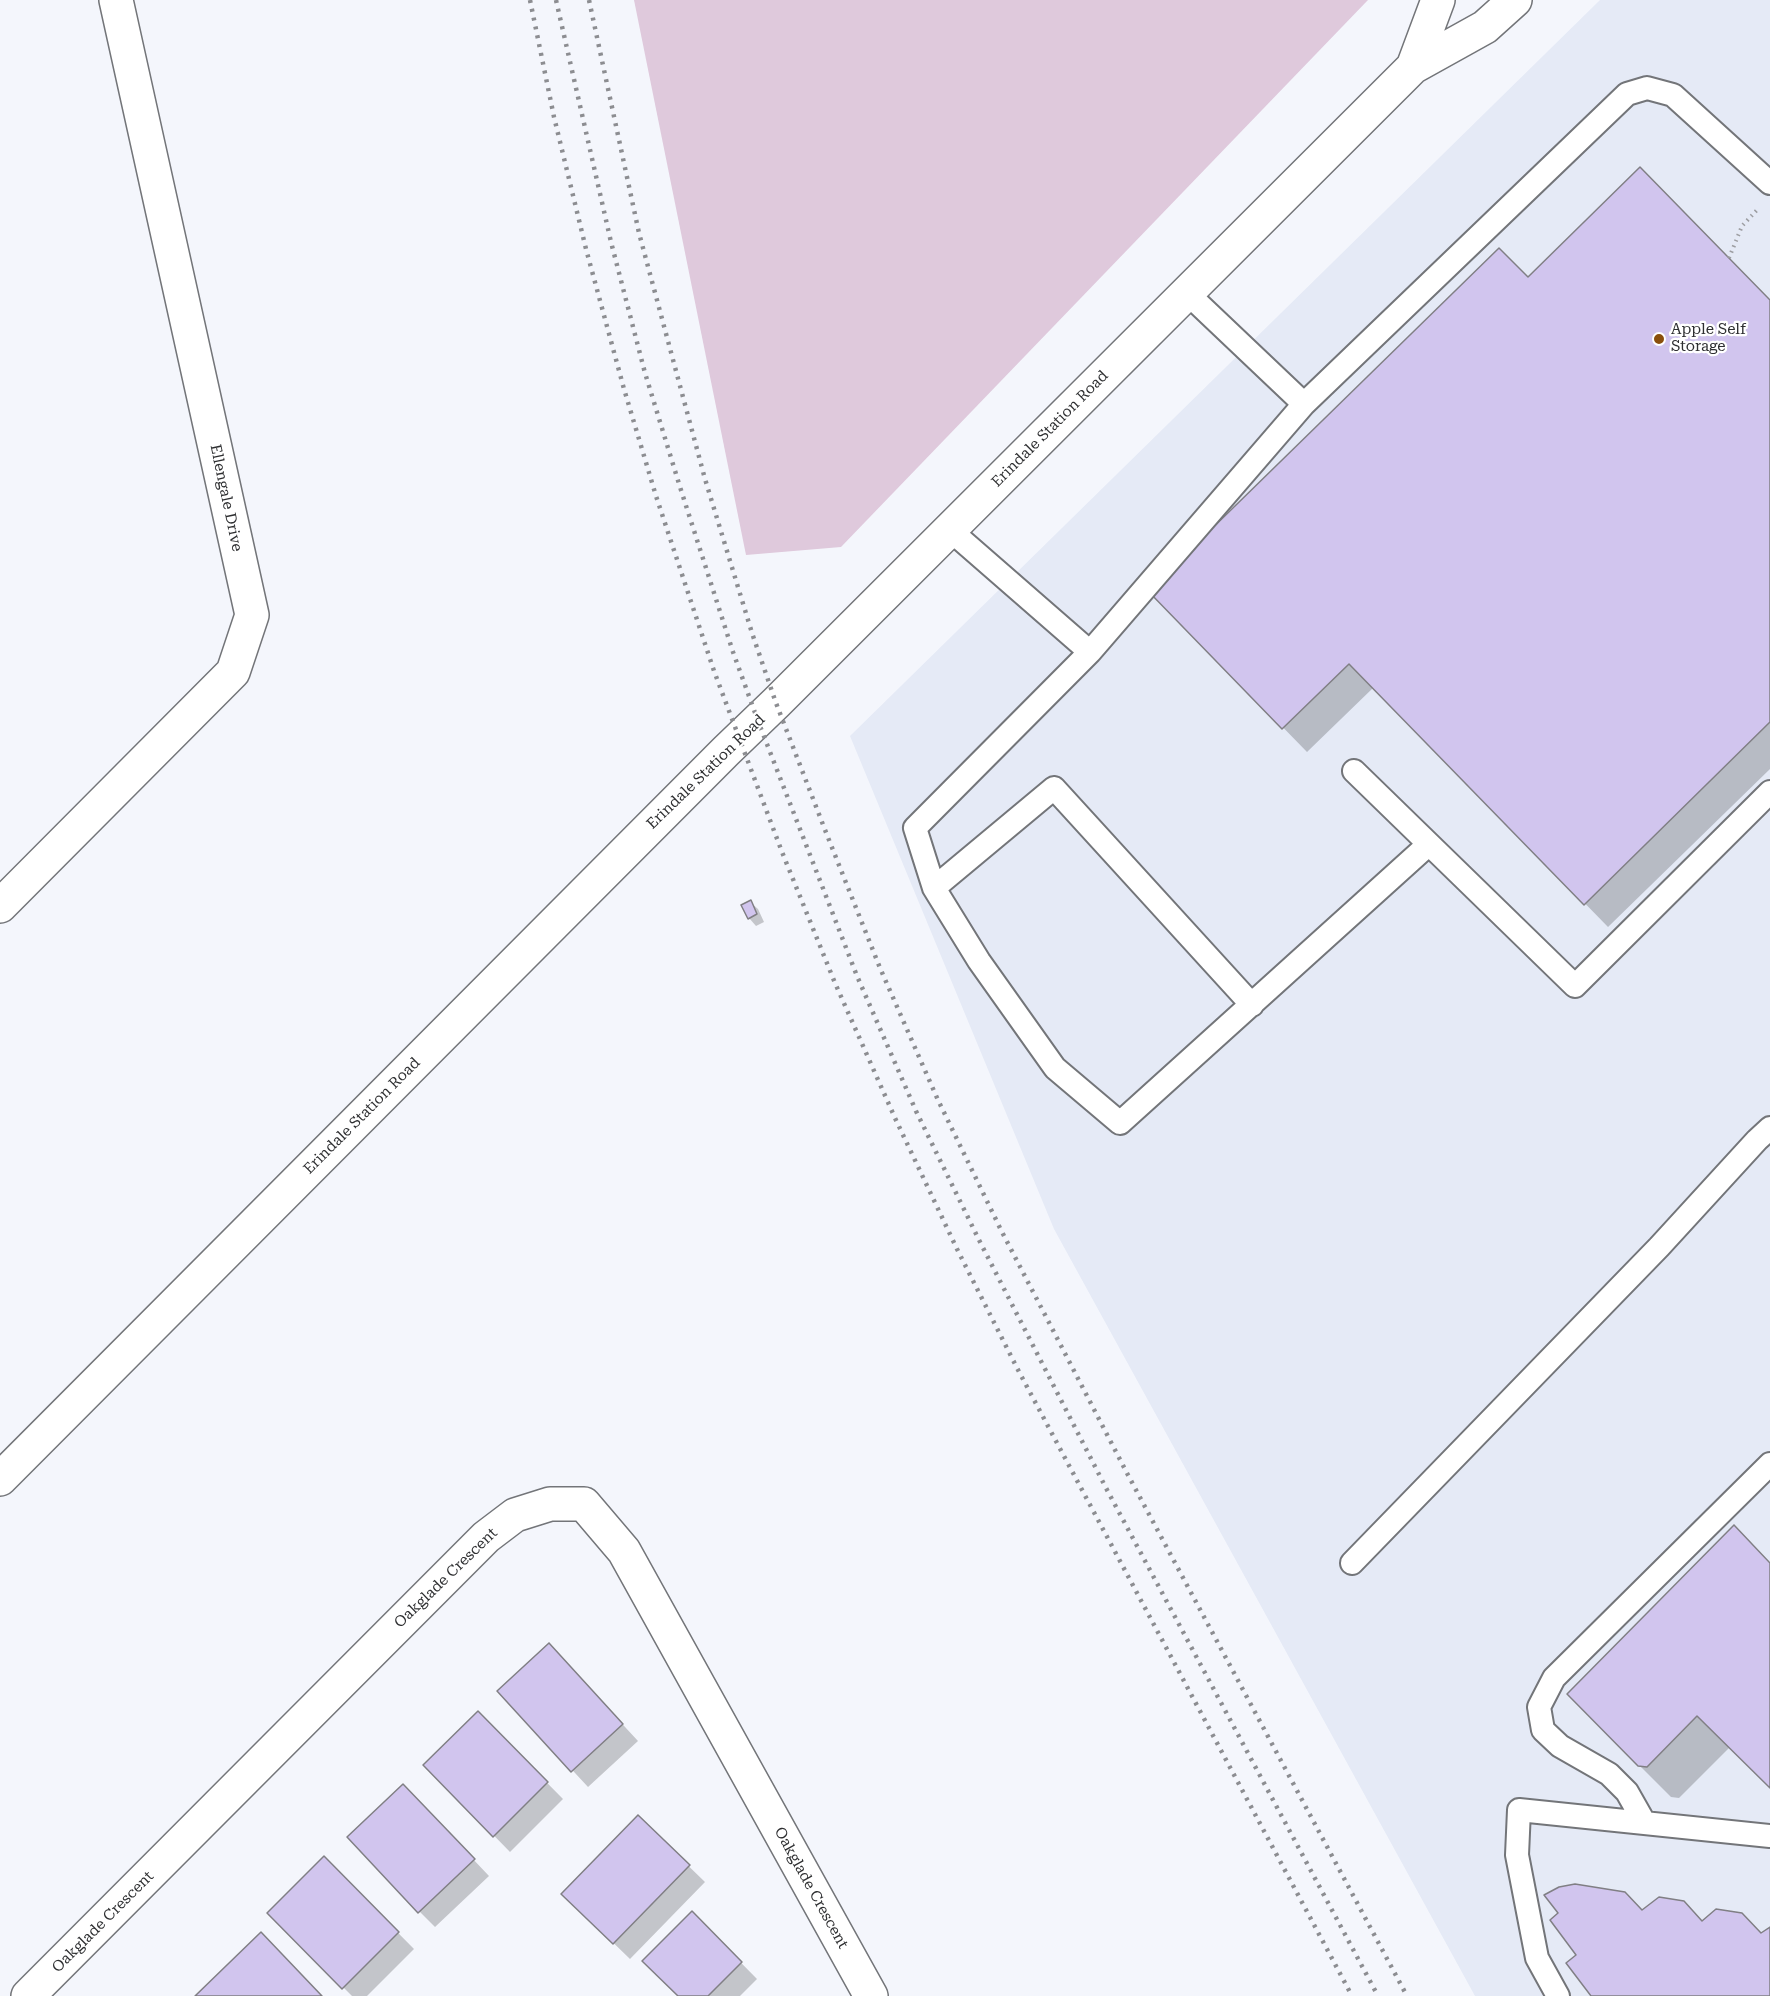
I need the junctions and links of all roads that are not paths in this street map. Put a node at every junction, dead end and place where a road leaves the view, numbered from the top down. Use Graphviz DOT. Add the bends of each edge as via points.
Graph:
graph roads {
  1 [pos="116,0"];
  2 [pos="1438,0"];
  3 [pos="1515,0"];
  4 [pos="1413,67"];
  5 [pos="1766,194"];
  6 [pos="1187,293"];
  7 [pos="1304,404"];
  8 [pos="950,530"];
  9 [pos="1090,652"];
  10 [pos="1354,771"];
  11 [pos="1770,792"];
  12 [pos="1430,844"];
  13 [pos="934,888"];
  14 [pos="0,906"];
  15 [pos="1252,1005"];
  16 [pos="1770,1128"];
  17 [pos="1770,1465"];
  18 [pos="0,1479"];
  19 [pos="1352,1563"];
  20 [pos="1644,1822"];
  21 [pos="1770,1836"];
  22 [pos="28,1996"];
  23 [pos="871,1996"];
  24 [pos="1558,1996"];
  1 -- 14 [label="street, Ellengale Drive" via="252,615 233,672"];
  2 -- 4 [label="street, Erindale Station Road"];
  3 -- 4 [label="street, Erindale Station Road" via="1485,27"];
  4 -- 6 [label="street, Erindale Station Road"];
  5 -- 7 [label="lane" via="1673,95 1647,88 1627,94"];
  6 -- 7 [label="lane"];
  6 -- 8 [label="street, Erindale Station Road"];
  7 -- 9 [label="lane"];
  8 -- 9 [label="lane"];
  8 -- 18 [label="street, Erindale Station Road"];
  9 -- 13 [label="lane" via="915,828"];
  10 -- 12 [label="lane"];
  11 -- 12 [label="lane" via="1575,986"];
  12 -- 15 [label="lane"];
  13 -- 15 [label="lane" via="1054,788"];
  13 -- 15 [label="lane" via="979,961 1055,1068 1120,1123"];
  16 -- 19 [label="lane"];
  17 -- 20 [label="lane" via="1554,1678 1539,1707 1543,1730 1560,1746 1609,1774 1627,1792"];
  20 -- 21 [label="lane"];
  20 -- 24 [label="lane" via="1519,1810 1517,1855 1537,1958"];
  22 -- 23 [label="street, Oakglade Crescent" via="486,1537 514,1515 550,1504 585,1504 624,1551"];
}
